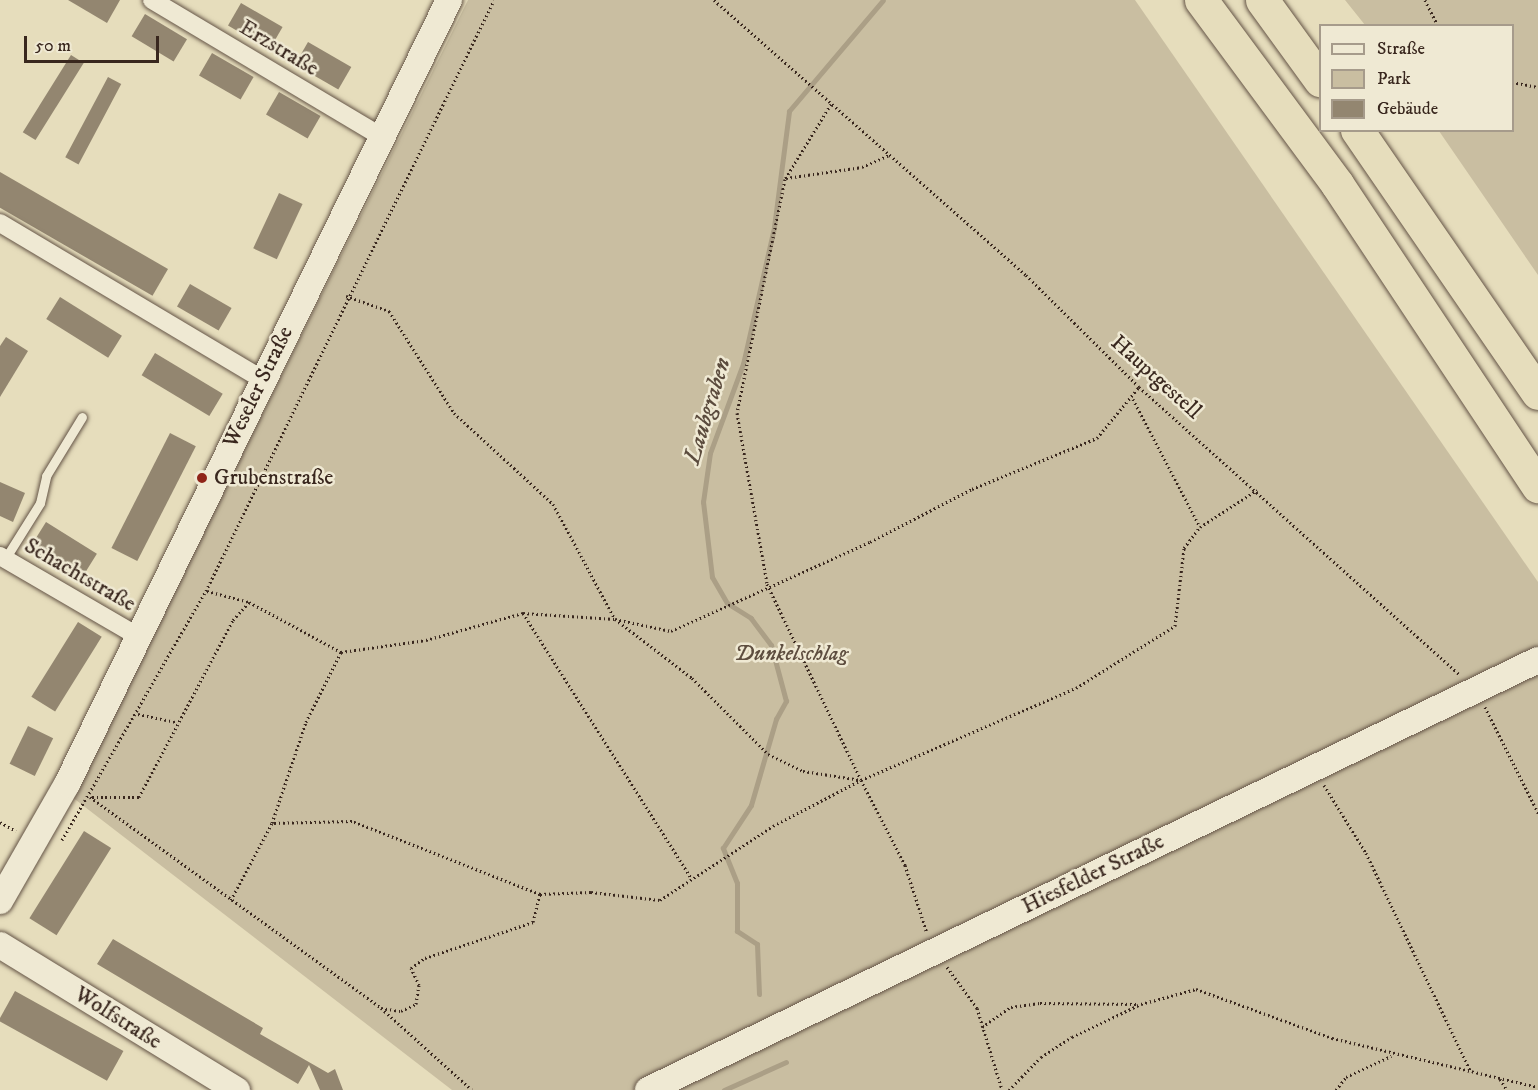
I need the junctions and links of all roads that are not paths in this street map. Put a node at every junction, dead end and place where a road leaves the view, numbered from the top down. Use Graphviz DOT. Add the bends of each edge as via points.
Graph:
graph roads {
  1 [pos="152,0"];
  2 [pos="449,0"];
  3 [pos="1201,0"];
  4 [pos="1262,0"];
  5 [pos="1319,79"];
  6 [pos="1359,132"];
  7 [pos="382,137"];
  8 [pos="0,223"];
  9 [pos="262,379"];
  10 [pos="1538,393"];
  11 [pos="82,417"];
  12 [pos="1538,486"];
  13 [pos="2,557"];
  14 [pos="136,635"];
  15 [pos="1538,660"];
  16 [pos="0,902"];
  17 [pos="0,945"];
  18 [pos="237,1090"];
  19 [pos="648,1090"];
  1 -- 7 [label="street, Erzstraße"];
  2 -- 7 [label="street, Weseler Straße"];
  3 -- 12 [label="highway" via="1337,184"];
  4 -- 5 [label="highway"];
  6 -- 10 [label="highway"];
  7 -- 9 [label="street, Weseler Straße"];
  8 -- 9 [label="street"];
  9 -- 14 [label="street, Weseler Straße"];
  11 -- 13 [label="lane" via="46,476 40,503"];
  13 -- 14 [label="street, Schachtstraße"];
  14 -- 16 [label="street, Weseler Straße" via="67,784"];
  15 -- 19 [label="street, Hiesfelder Straße"];
  17 -- 18 [label="street, Wolfstraße"];
}
